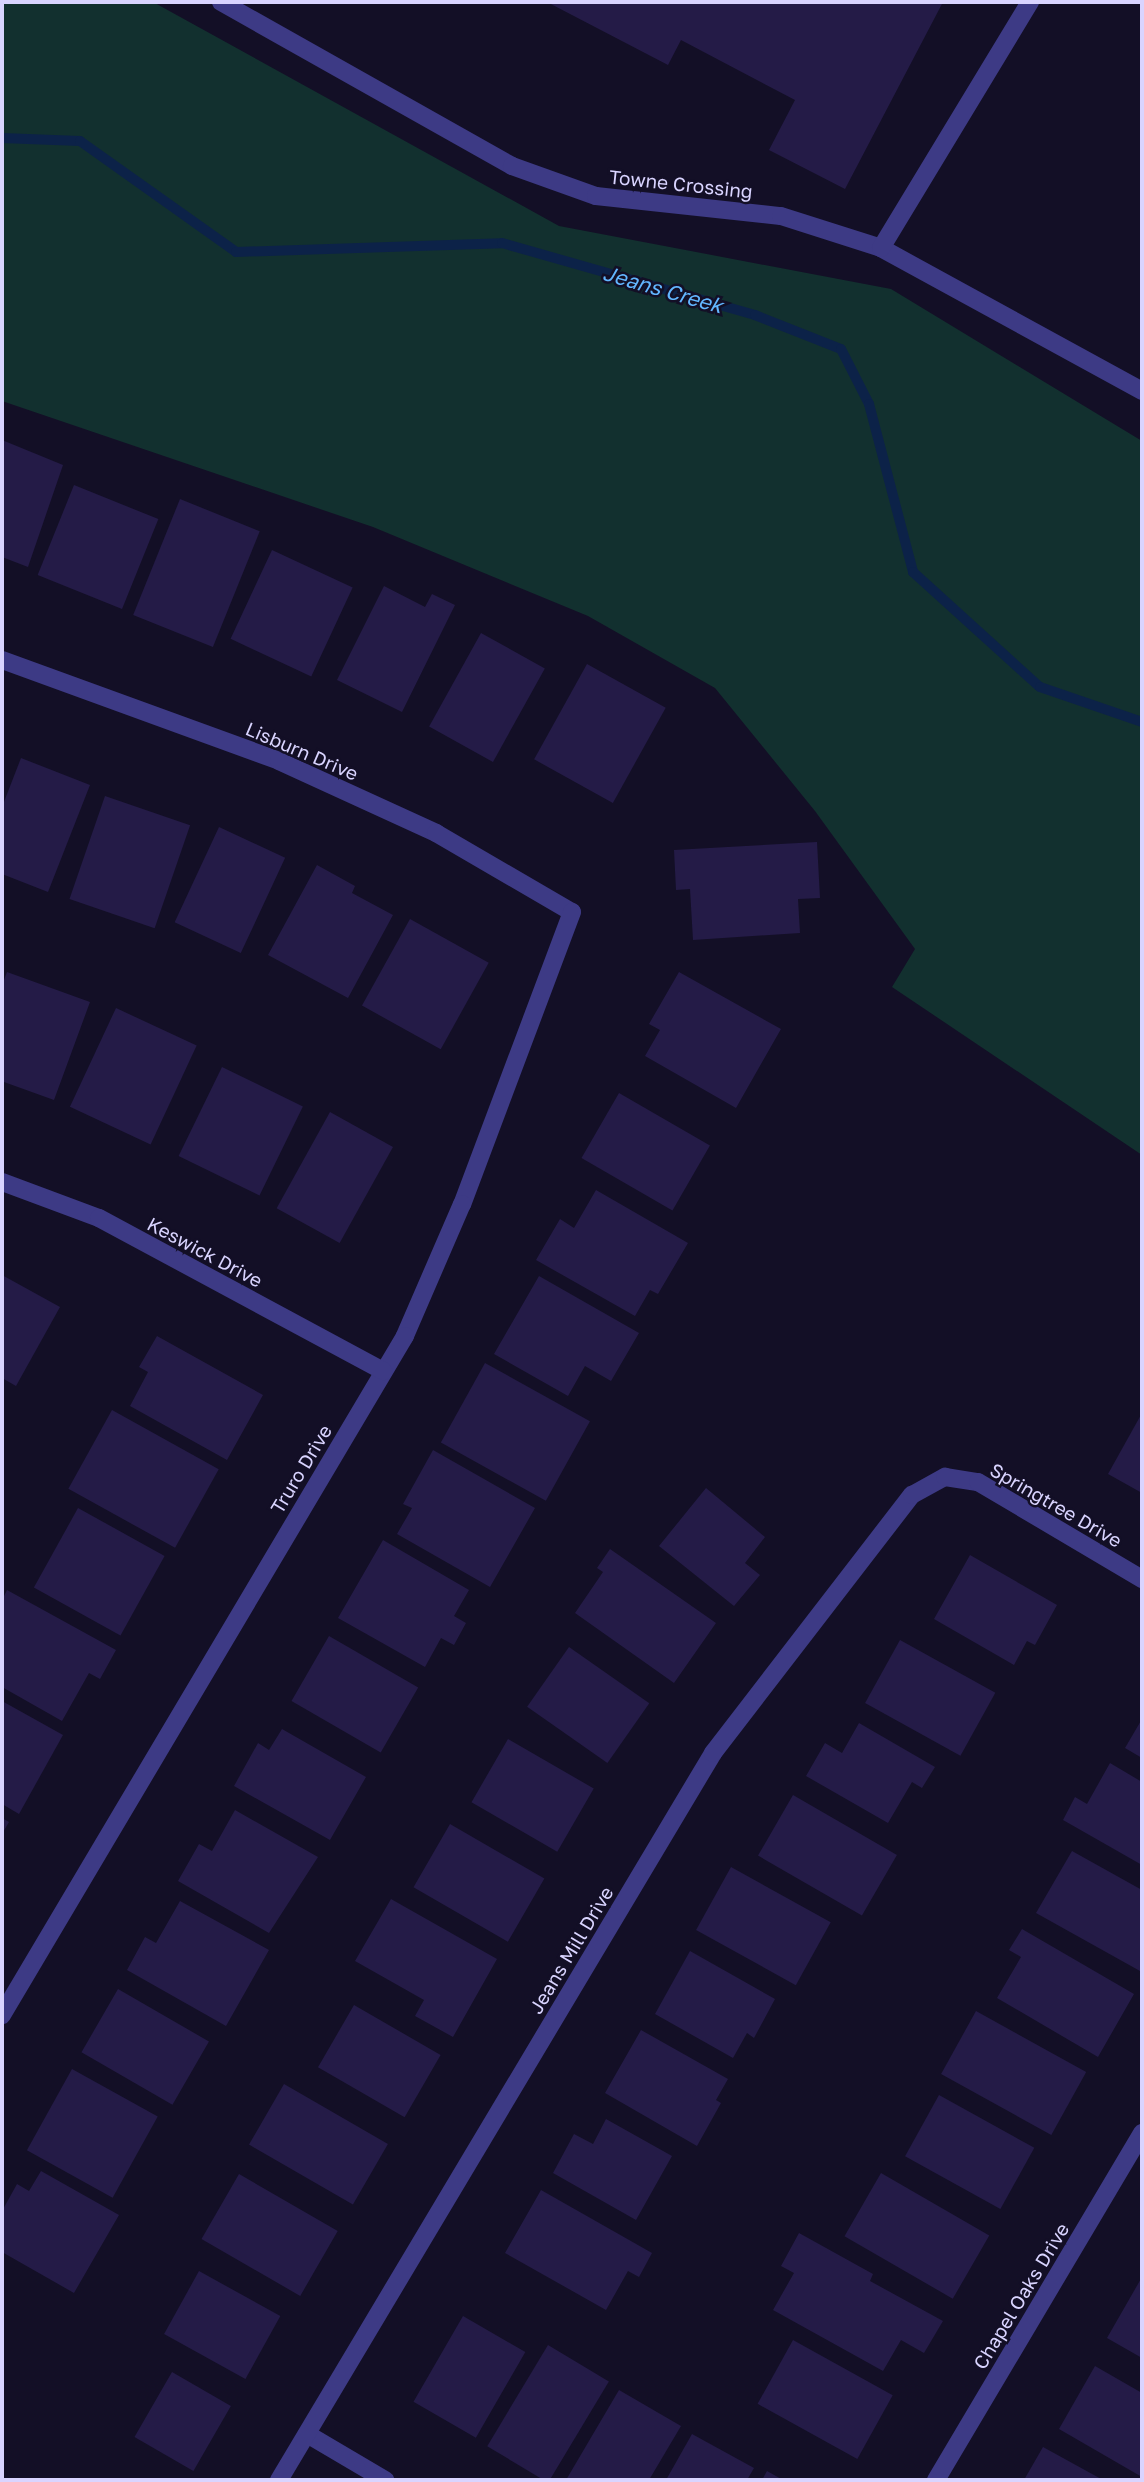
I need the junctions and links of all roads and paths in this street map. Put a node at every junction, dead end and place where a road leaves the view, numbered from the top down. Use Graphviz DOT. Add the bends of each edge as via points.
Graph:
graph roads {
  1 [pos="221,2"];
  2 [pos="1030,2"];
  3 [pos="881,248"];
  4 [pos="1142,391"];
  5 [pos="2,660"];
  6 [pos="572,912"];
  7 [pos="2,1182"];
  8 [pos="383,1371"];
  9 [pos="945,1477"];
  10 [pos="1142,1579"];
  11 [pos="2,2015"];
  12 [pos="1142,2133"];
  13 [pos="307,2434"];
  14 [pos="279,2480"];
  15 [pos="385,2480"];
  16 [pos="936,2480"];
  1 -- 3 [label="street, Towne Crossing" via="512,166 596,196 781,216"];
  2 -- 3 [label="street"];
  3 -- 4 [label="street, Towne Crossing"];
  5 -- 6 [label="street, Lisburn Drive" via="279,761 436,833"];
  6 -- 8 [label="street, Truro Drive" via="462,1204 405,1336"];
  7 -- 8 [label="street, Keswick Drive" via="99,1218"];
  8 -- 11 [label="street, Truro Drive"];
  9 -- 10 [label="street, Springtree Drive" via="978,1482"];
  9 -- 13 [label="street, Jeans Mill Drive" via="912,1495 713,1753"];
  12 -- 16 [label="street, Chapel Oaks Drive"];
  13 -- 14 [label="street, Jeans Mill Drive"];
  13 -- 15 [label="street"];
}
